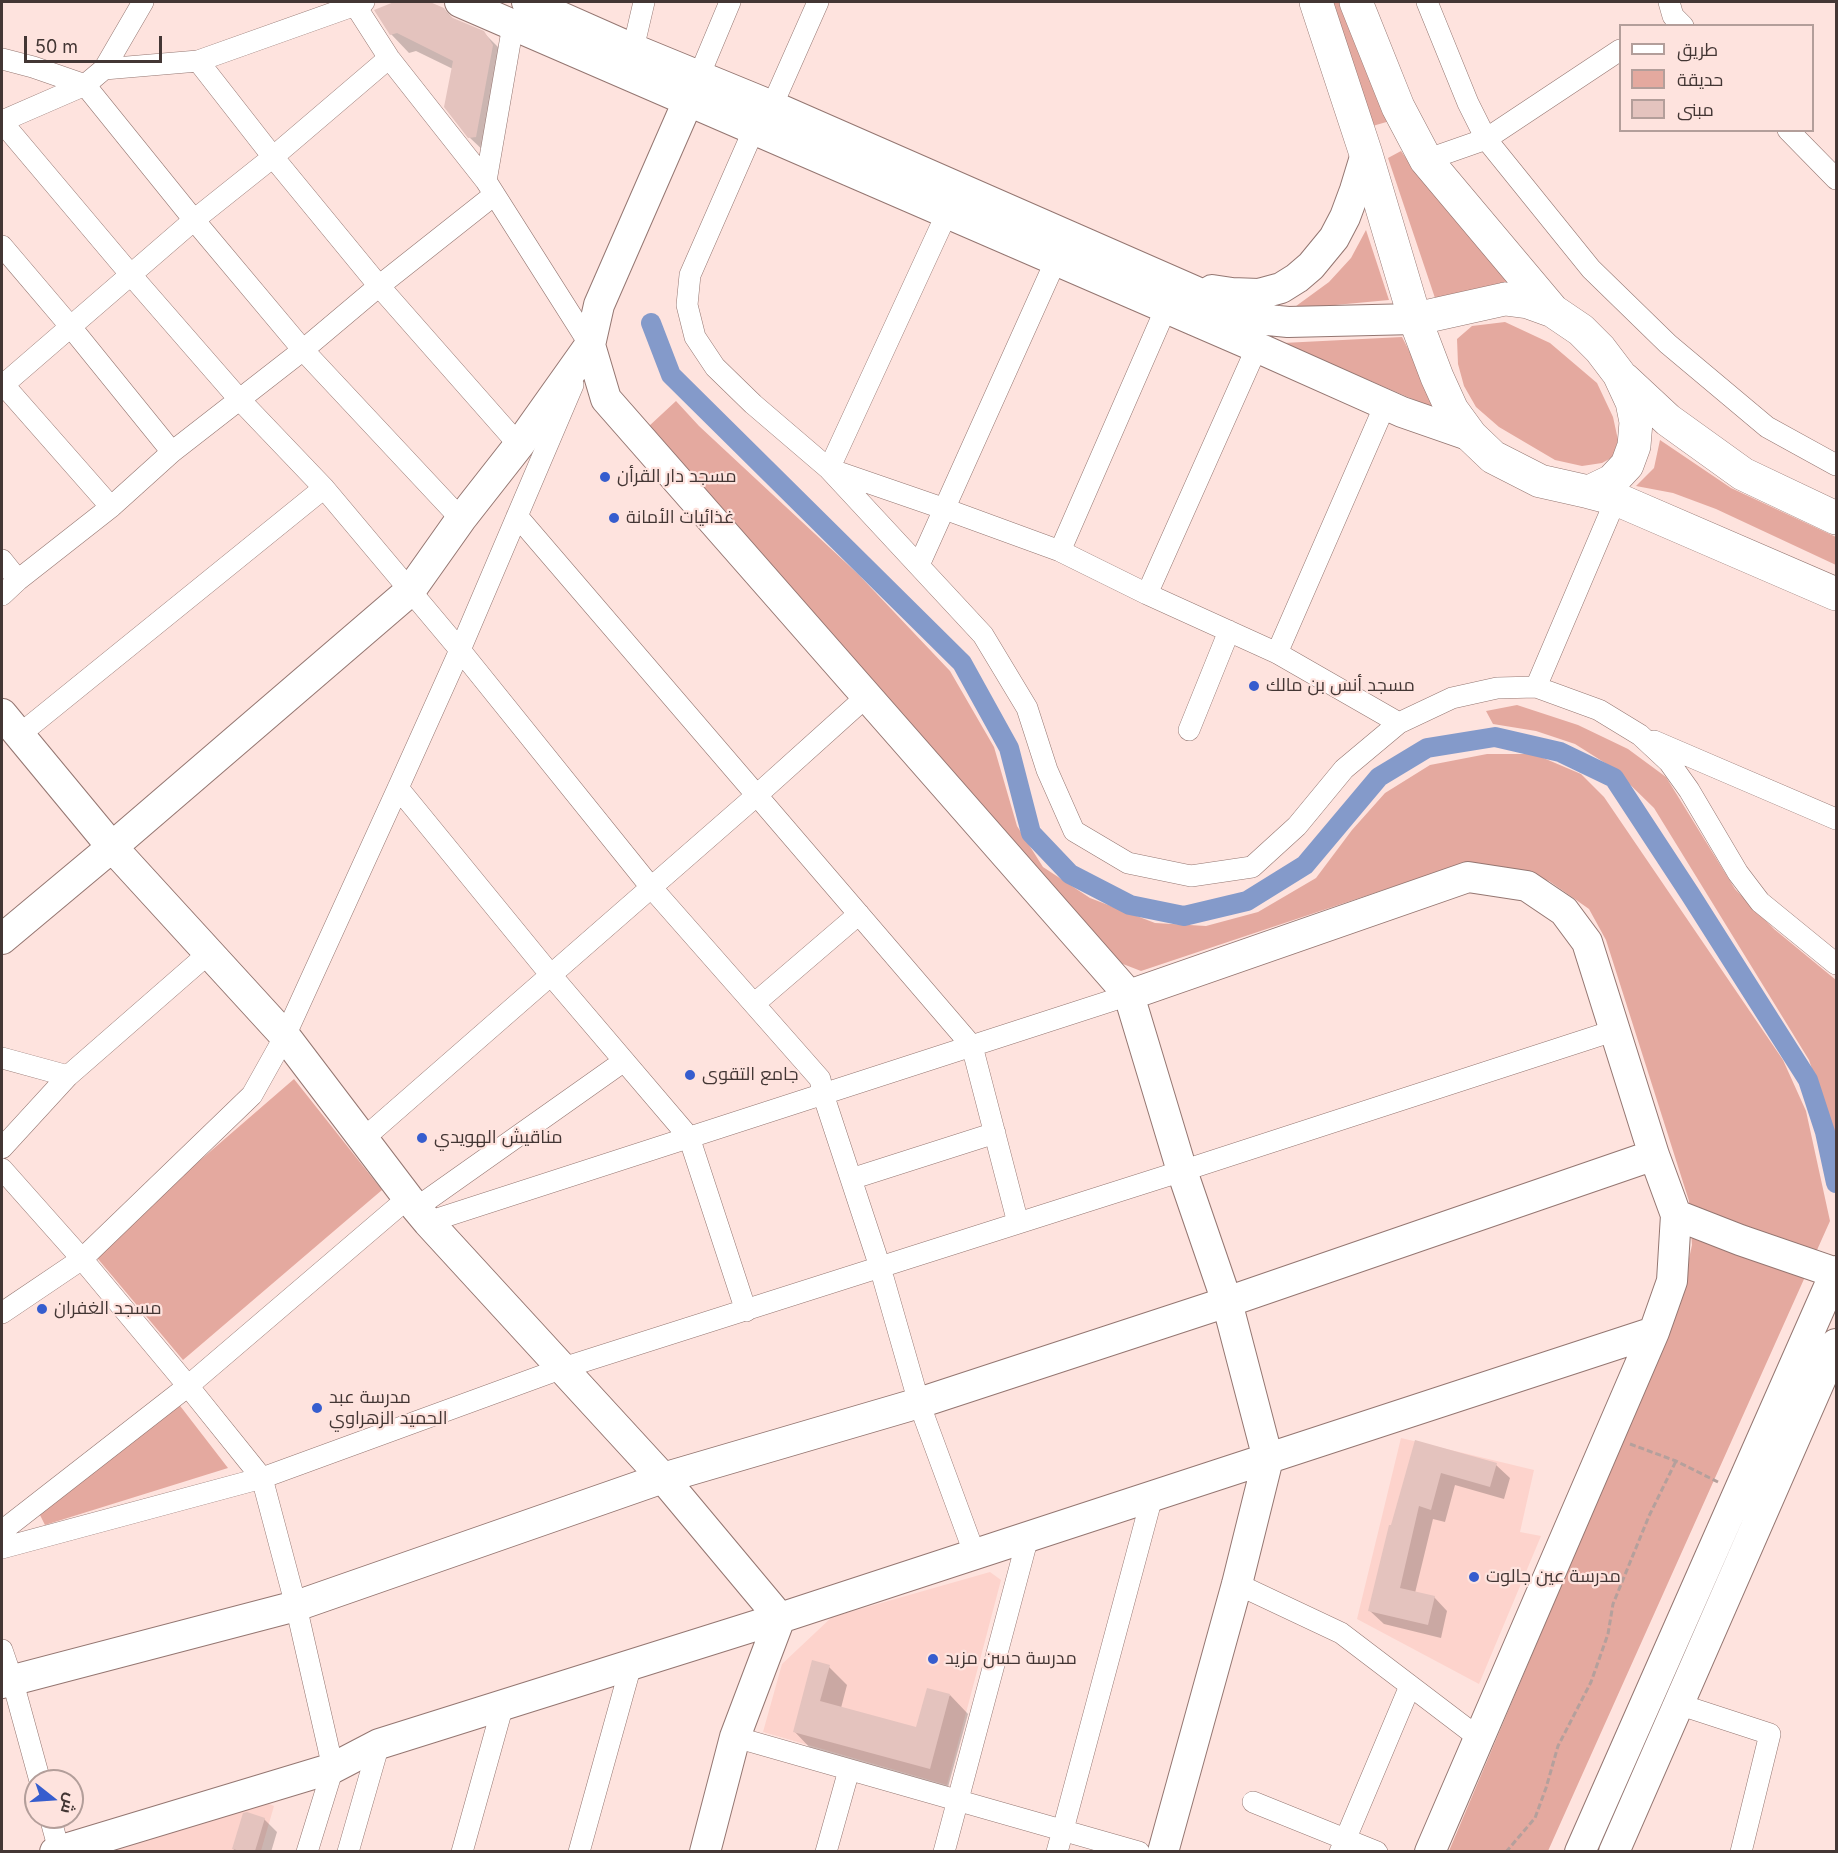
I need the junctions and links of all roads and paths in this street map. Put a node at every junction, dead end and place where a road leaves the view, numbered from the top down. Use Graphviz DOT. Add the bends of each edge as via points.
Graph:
graph roads {
  1 [pos="143,2"];
  2 [pos="460,2"];
  3 [pos="644,2"];
  4 [pos="730,2"];
  5 [pos="818,2"];
  6 [pos="1316,2"];
  7 [pos="1356,2"];
  8 [pos="1427,2"];
  9 [pos="360,3"];
  10 [pos="520,13"];
  11 [pos="633,50"];
  12 [pos="1619,52"];
  13 [pos="389,58"];
  14 [pos="2,59"];
  15 [pos="198,61"];
  16 [pos="104,69"];
  17 [pos="85,85"];
  18 [pos="694,89"];
  19 [pos="772,106"];
  20 [pos="2,122"];
  21 [pos="754,129"];
  22 [pos="1790,132"];
  23 [pos="1486,139"];
  24 [pos="1366,154"];
  25 [pos="273,157"];
  26 [pos="1426,160"];
  27 [pos="1836,179"];
  28 [pos="490,188"];
  29 [pos="947,213"];
  30 [pos="194,220"];
  31 [pos="2,246"];
  32 [pos="1056,260"];
  33 [pos="131,275"];
  34 [pos="379,286"];
  35 [pos="1174,296"];
  36 [pos="1553,311"];
  37 [pos="1415,319"];
  38 [pos="70,326"];
  39 [pos="590,345"];
  40 [pos="1257,347"];
  41 [pos="303,350"];
  42 [pos="1619,374"];
  43 [pos="2,384"];
  44 [pos="239,399"];
  45 [pos="1385,405"];
  46 [pos="1471,436"];
  47 [pos="519,445"];
  48 [pos="172,452"];
  49 [pos="1836,465"];
  50 [pos="829,470"];
  51 [pos="324,488"];
  52 [pos="1602,495"];
  53 [pos="111,507"];
  54 [pos="945,509"];
  55 [pos="517,516"];
  56 [pos="1836,518"];
  57 [pos="461,519"];
  58 [pos="1060,551"];
  59 [pos="2,560"];
  60 [pos="919,565"];
  61 [pos="18,580"];
  62 [pos="410,591"];
  63 [pos="1148,594"];
  64 [pos="1836,594"];
  65 [pos="2,595"];
  66 [pos="1229,631"];
  67 [pos="460,650"];
  68 [pos="1277,653"];
  69 [pos="1536,687"];
  70 [pos="867,696"];
  71 [pos="1399,723"];
  72 [pos="10,724"];
  73 [pos="1189,730"];
  74 [pos="1640,735"];
  75 [pos="398,788"];
  76 [pos="757,795"];
  77 [pos="1836,819"];
  78 [pos="112,847"];
  79 [pos="650,886"];
  80 [pos="859,914"];
  81 [pos="2,939"];
  82 [pos="209,953"];
  83 [pos="1836,964"];
  84 [pos="550,974"];
  85 [pos="1129,995"];
  86 [pos="754,1004"];
  87 [pos="1616,1030"];
  88 [pos="285,1036"];
  89 [pos="972,1046"];
  90 [pos="2,1058"];
  91 [pos="624,1060"];
  92 [pos="68,1076"];
  93 [pos="823,1094"];
  94 [pos="995,1133"];
  95 [pos="689,1137"];
  96 [pos="363,1139"];
  97 [pos="2,1148"];
  98 [pos="1654,1155"];
  99 [pos="2,1169"];
  100 [pos="1182,1171"];
  101 [pos="851,1179"];
  102 [pos="417,1209"];
  103 [pos="1676,1215"];
  104 [pos="1018,1223"];
  105 [pos="82,1259"];
  106 [pos="880,1267"];
  107 [pos="1836,1272"];
  108 [pos="1227,1302"];
  109 [pos="746,1311"];
  110 [pos="2,1313"];
  111 [pos="1654,1332"];
  112 [pos="1836,1344"];
  113 [pos="563,1368"];
  114 [pos="188,1386"];
  115 [pos="919,1403"];
  116 [pos="1609,1436"];
  117 [pos="1268,1459"];
  118 [pos="1676,1461"];
  119 [pos="262,1478"];
  120 [pos="663,1478"];
  121 [pos="1739,1492"];
  122 [pos="1152,1497"];
  123 [pos="2,1531"];
  124 [pos="1028,1537"];
  125 [pos="2,1548"];
  126 [pos="975,1555"];
  127 [pos="1237,1584"];
  128 [pos="296,1606"];
  129 [pos="780,1618"];
  130 [pos="2,1650"];
  131 [pos="631,1665"];
  132 [pos="7,1681"];
  133 [pos="1410,1686"];
  134 [pos="1678,1704"];
  135 [pos="502,1705"];
  136 [pos="735,1737"];
  137 [pos="1479,1738"];
  138 [pos="379,1743"];
  139 [pos="333,1768"];
  140 [pos="36,1769"];
  141 [pos="849,1770"];
  142 [pos="958,1800"];
  143 [pos="1253,1802"];
  144 [pos="52,1829"];
  145 [pos="1063,1830"];
  146 [pos="1343,1845"];
  147 [pos="1619,1850"];
  148 [pos="57,1851"];
  149 [pos="307,1851"];
  150 [pos="348,1851"];
  151 [pos="462,1851"];
  152 [pos="579,1851"];
  153 [pos="705,1851"];
  154 [pos="826,1851"];
  155 [pos="944,1851"];
  156 [pos="1057,1851"];
  157 [pos="1139,1851"];
  158 [pos="1163,1851"];
  159 [pos="1377,1851"];
  160 [pos="1430,1851"];
  161 [pos="1506,1851"];
  162 [pos="1580,1851"];
  163 [pos="1741,1851"];
  1 -- 16 [label="street"];
  2 -- 10 [label="main road"];
  3 -- 11 [label="street"];
  4 -- 18 [label="street"];
  5 -- 19 [label="street"];
  6 -- 24 [label="main road"];
  7 -- 26 [label="main road" via="1398,108"];
  8 -- 23 [label="street"];
  9 -- 13 [label="street"];
  9 -- 15 [label="street"];
  10 -- 11 [label="main road"];
  10 -- 18 [label="main road"];
  10 -- 28 [label="street"];
  11 -- 18 [label="main road"];
  12 -- 23 [label="street"];
  13 -- 25 [label="street"];
  13 -- 28 [label="street"];
  14 -- 17 [label="street"];
  15 -- 16 [label="street"];
  15 -- 25 [label="street"];
  16 -- 17 [label="street"];
  17 -- 20 [label="street"];
  17 -- 30 [label="street"];
  18 -- 19 [label="main road"];
  18 -- 21 [label="main road"];
  18 -- 39 [label="main road" via="599,305"];
  19 -- 35 [label="main road"];
  20 -- 33 [label="street"];
  21 -- 29 [label="main road"];
  21 -- 50 [label="street" via="690,275 687,305 695,337 716,367"];
  22 -- 27 [label="street"];
  23 -- 26 [label="street"];
  23 -- 49 [label="street" via="1591,269 1668,344 1767,427"];
  24 -- 35 [label="main road" via="1334,238 1297,278 1281,288 1259,294"];
  24 -- 37 [label="main road"];
  25 -- 30 [label="street"];
  25 -- 34 [label="street"];
  26 -- 36 [label="main road"];
  28 -- 34 [label="street"];
  28 -- 39 [label="street"];
  29 -- 32 [label="main road"];
  29 -- 50 [label="street"];
  30 -- 33 [label="street"];
  30 -- 41 [label="street"];
  31 -- 38 [label="street"];
  32 -- 35 [label="main road"];
  32 -- 54 [label="street"];
  33 -- 38 [label="street"];
  33 -- 44 [label="street"];
  34 -- 41 [label="street"];
  34 -- 47 [label="street"];
  35 -- 37 [label="main road" via="1288,322"];
  35 -- 40 [label="main road"];
  35 -- 58 [label="street"];
  36 -- 37 [label="main road" via="1504,299"];
  36 -- 42 [label="main road" via="1581,330"];
  37 -- 46 [label="main road" via="1452,410"];
  38 -- 43 [label="street"];
  38 -- 48 [label="street"];
  39 -- 47 [label="main road"];
  39 -- 55 [label="street"];
  39 -- 70 [label="main road" via="606,399"];
  40 -- 45 [label="main road"];
  40 -- 63 [label="street"];
  41 -- 44 [label="street"];
  41 -- 57 [label="street"];
  42 -- 52 [label="main road" via="1632,402 1636,422 1634,446 1627,465"];
  42 -- 56 [label="main road" via="1668,420 1743,474"];
  43 -- 53 [label="street"];
  44 -- 48 [label="street"];
  44 -- 51 [label="street"];
  45 -- 46 [label="main road"];
  45 -- 68 [label="street"];
  46 -- 52 [label="main road" via="1493,457 1532,477"];
  47 -- 57 [label="main road"];
  48 -- 53 [label="street"];
  50 -- 54 [label="street"];
  50 -- 60 [label="street"];
  51 -- 62 [label="street"];
  51 -- 72 [label="street"];
  52 -- 64 [label="main road"];
  52 -- 69 [label="street"];
  53 -- 61 [label="street"];
  54 -- 58 [label="street"];
  54 -- 60 [label="street"];
  55 -- 67 [label="street"];
  55 -- 76 [label="street"];
  57 -- 62 [label="main road"];
  58 -- 63 [label="street"];
  59 -- 61 [label="street"];
  60 -- 71 [label="street" via="983,635 1027,708 1047,770 1074,831 1128,863 1191,876 1252,867 1297,826 1344,770"];
  61 -- 65 [label="street"];
  62 -- 67 [label="street"];
  62 -- 78 [label="main road"];
  63 -- 66 [label="street"];
  66 -- 68 [label="street"];
  66 -- 73 [label="street"];
  67 -- 75 [label="street"];
  67 -- 79 [label="street"];
  68 -- 71 [label="street"];
  69 -- 71 [label="street" via="1497,688 1452,698"];
  69 -- 74 [label="street" via="1599,710"];
  70 -- 76 [label="street"];
  70 -- 85 [label="main road"];
  72 -- 78 [label="main road"];
  74 -- 77 [label="street"];
  74 -- 83 [label="street" via="1669,762 1760,902"];
  75 -- 84 [label="street"];
  75 -- 88 [label="street"];
  76 -- 79 [label="street"];
  76 -- 80 [label="street"];
  78 -- 81 [label="main road"];
  78 -- 82 [label="main road"];
  79 -- 84 [label="street"];
  79 -- 86 [label="street"];
  80 -- 86 [label="street"];
  80 -- 89 [label="street"];
  82 -- 88 [label="main road"];
  82 -- 92 [label="street"];
  84 -- 91 [label="street"];
  84 -- 96 [label="street"];
  85 -- 87 [label="main road" via="1468,877 1527,886 1564,911 1587,942"];
  85 -- 89 [label="street"];
  85 -- 100 [label="main road"];
  86 -- 93 [label="street" via="820,1079"];
  87 -- 98 [label="main road"];
  87 -- 100 [label="street"];
  88 -- 96 [label="main road"];
  88 -- 105 [label="street" via="252,1095"];
  89 -- 93 [label="street"];
  89 -- 94 [label="street"];
  90 -- 92 [label="street"];
  91 -- 95 [label="street"];
  91 -- 102 [label="street"];
  92 -- 97 [label="street"];
  93 -- 95 [label="street"];
  93 -- 101 [label="street"];
  94 -- 101 [label="street"];
  94 -- 104 [label="street"];
  95 -- 102 [label="street"];
  95 -- 109 [label="street"];
  96 -- 102 [label="main road"];
  98 -- 103 [label="main road"];
  98 -- 108 [label="main road"];
  99 -- 105 [label="street"];
  100 -- 104 [label="street"];
  100 -- 108 [label="main road"];
  101 -- 106 [label="street"];
  102 -- 113 [label="main road"];
  102 -- 114 [label="street"];
  103 -- 107 [label="main road"];
  103 -- 111 [label="main road" via="1672,1281"];
  104 -- 106 [label="street"];
  105 -- 110 [label="street"];
  105 -- 114 [label="street"];
  106 -- 109 [label="street"];
  106 -- 115 [label="street"];
  107 -- 121 [label="main road"];
  108 -- 115 [label="main road"];
  108 -- 117 [label="main road"];
  109 -- 113 [label="street"];
  111 -- 116 [label="main road"];
  111 -- 117 [label="main road"];
  112 -- 134 [label="main road"];
  113 -- 119 [label="street"];
  113 -- 120 [label="main road"];
  114 -- 119 [label="street"];
  114 -- 123 [label="street"];
  115 -- 120 [label="main road"];
  115 -- 126 [label="street"];
  116 -- 118 [label="path"];
  116 -- 137 [label="main road"];
  117 -- 122 [label="main road"];
  117 -- 127 [label="main road"];
  118 -- 121 [label="path"];
  118 -- 161 [label="path" via="1613,1604 1608,1634 1591,1682 1558,1746 1535,1818"];
  119 -- 125 [label="street"];
  119 -- 128 [label="street"];
  120 -- 128 [label="main road"];
  120 -- 129 [label="main road"];
  121 -- 162 [label="main road"];
  122 -- 124 [label="main road"];
  122 -- 145 [label="street"];
  124 -- 126 [label="main road"];
  124 -- 142 [label="street"];
  126 -- 129 [label="main road"];
  127 -- 133 [label="street" via="1341,1633"];
  127 -- 158 [label="main road"];
  128 -- 132 [label="main road"];
  128 -- 139 [label="street"];
  129 -- 131 [label="main road"];
  129 -- 136 [label="main road"];
  130 -- 132 [label="street"];
  131 -- 135 [label="main road"];
  131 -- 152 [label="street"];
  132 -- 140 [label="street"];
  133 -- 137 [label="street"];
  133 -- 146 [label="street"];
  134 -- 147 [label="main road"];
  134 -- 163 [label="street" via="1770,1734"];
  135 -- 138 [label="main road"];
  135 -- 151 [label="street"];
  136 -- 141 [label="street"];
  136 -- 153 [label="main road"];
  137 -- 160 [label="main road"];
  138 -- 139 [label="main road"];
  138 -- 150 [label="street"];
  139 -- 148 [label="main road"];
  139 -- 149 [label="street"];
  141 -- 142 [label="street"];
  141 -- 154 [label="street"];
  142 -- 145 [label="street"];
  142 -- 155 [label="street"];
  143 -- 146 [label="street"];
  144 -- 148 [label="street"];
  145 -- 156 [label="street"];
  145 -- 157 [label="street"];
  146 -- 159 [label="street"];
}
